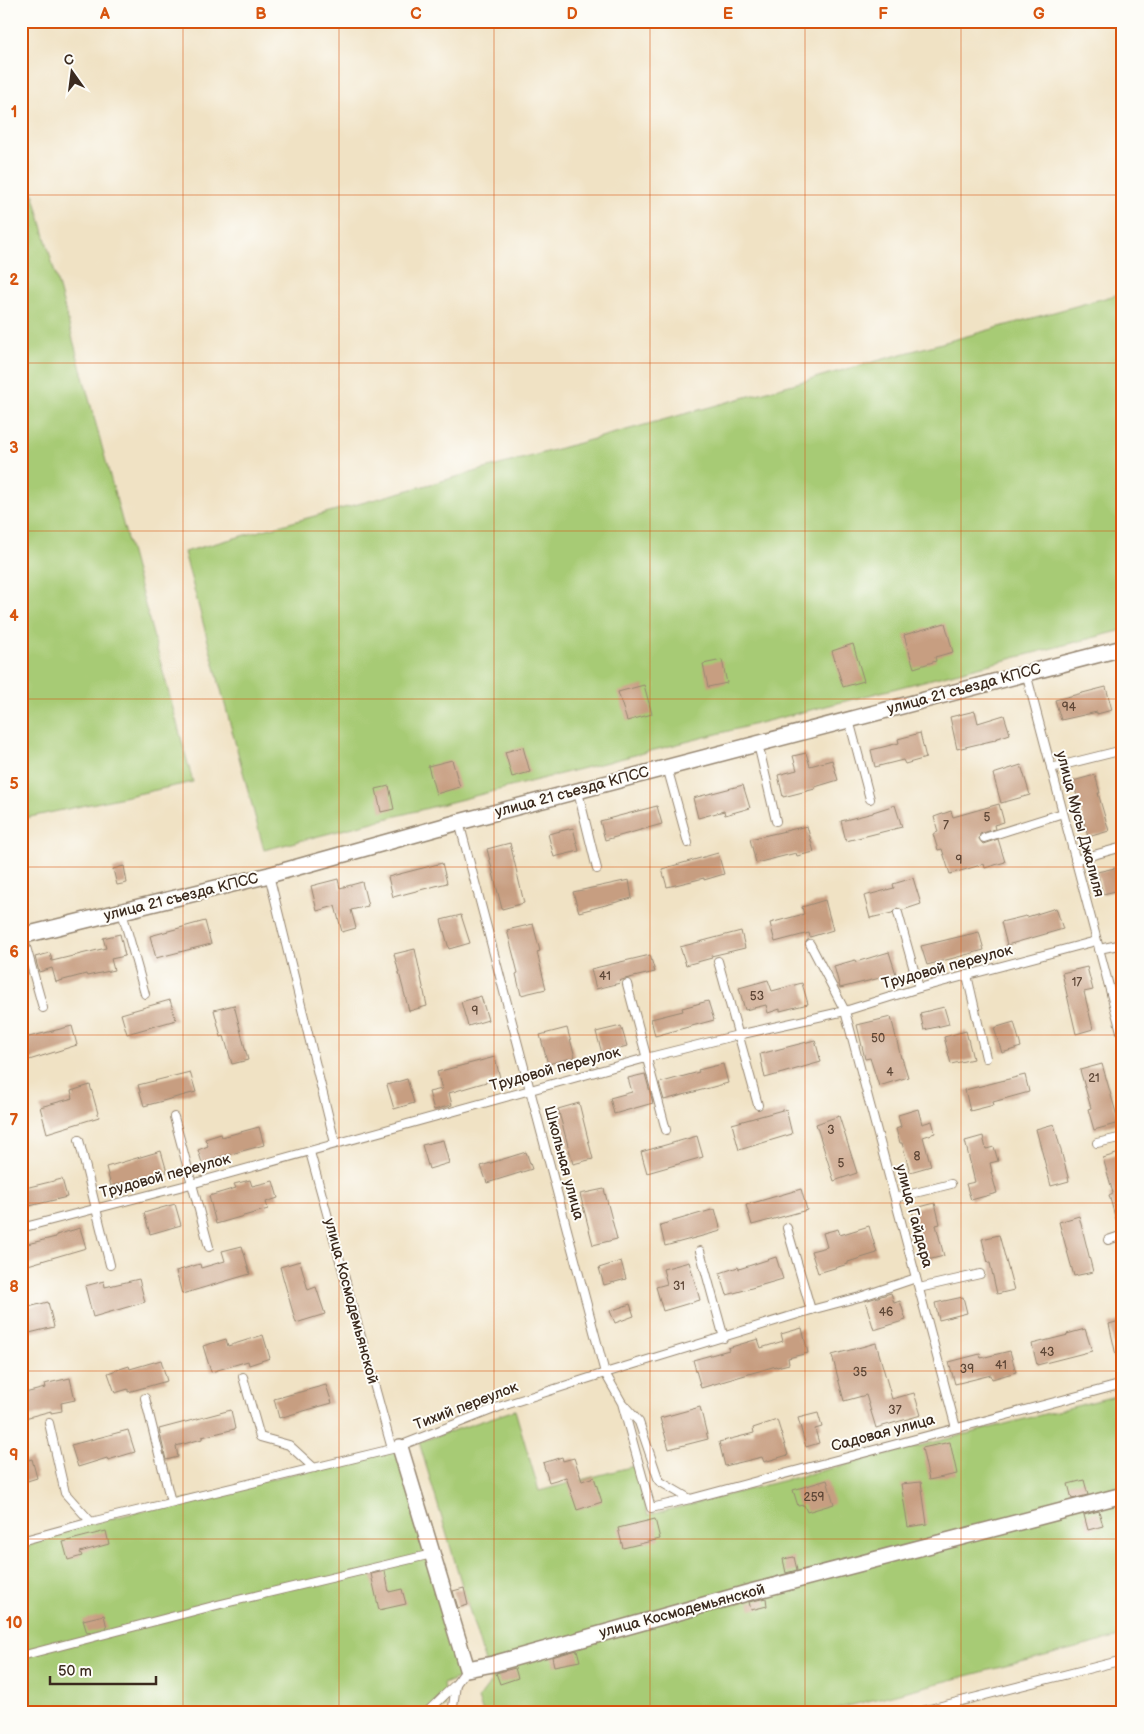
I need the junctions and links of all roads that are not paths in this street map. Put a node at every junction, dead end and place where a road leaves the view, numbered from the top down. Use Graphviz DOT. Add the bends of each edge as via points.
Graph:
graph roads {
  1 [pos="1123,648"];
  2 [pos="1026,673"];
  3 [pos="849,720"];
  4 [pos="758,744"];
  5 [pos="1123,750"];
  6 [pos="667,767"];
  7 [pos="1051,768"];
  8 [pos="578,792"];
  9 [pos="870,799"];
  10 [pos="1063,814"];
  11 [pos="776,821"];
  12 [pos="459,822"];
  13 [pos="984,838"];
  14 [pos="688,843"];
  15 [pos="1123,847"];
  16 [pos="1075,860"];
  17 [pos="597,869"];
  18 [pos="269,875"];
  19 [pos="122,912"];
  20 [pos="898,913"];
  21 [pos="22,936"];
  22 [pos="1096,941"];
  23 [pos="810,944"];
  24 [pos="1123,944"];
  25 [pos="1099,950"];
  26 [pos="718,961"];
  27 [pos="967,975"];
  28 [pos="627,984"];
  29 [pos="919,988"];
  30 [pos="146,994"];
  31 [pos="43,1008"];
  32 [pos="845,1011"];
  33 [pos="738,1035"];
  34 [pos="1123,1039"];
  35 [pos="646,1058"];
  36 [pos="986,1058"];
  37 [pos="530,1090"];
  38 [pos="758,1105"];
  39 [pos="174,1117"];
  40 [pos="666,1130"];
  41 [pos="1123,1136"];
  42 [pos="79,1140"];
  43 [pos="335,1143"];
  44 [pos="1097,1143"];
  45 [pos="310,1152"];
  46 [pos="191,1184"];
  47 [pos="950,1184"];
  48 [pos="895,1198"];
  49 [pos="96,1208"];
  50 [pos="21,1228"];
  51 [pos="787,1228"];
  52 [pos="1123,1235"];
  53 [pos="1108,1240"];
  54 [pos="209,1247"];
  55 [pos="700,1251"];
  56 [pos="110,1265"];
  57 [pos="980,1274"];
  58 [pos="916,1278"];
  59 [pos="919,1288"];
  60 [pos="811,1310"];
  61 [pos="724,1338"];
  62 [pos="605,1372"];
  63 [pos="244,1377"];
  64 [pos="1123,1384"];
  65 [pos="145,1398"];
  66 [pos="622,1403"];
  67 [pos="50,1423"];
  68 [pos="956,1428"];
  69 [pos="396,1448"];
  70 [pos="314,1468"];
  71 [pos="1123,1495"];
  72 [pos="690,1500"];
  73 [pos="171,1502"];
  74 [pos="651,1508"];
  75 [pos="90,1522"];
  76 [pos="21,1541"];
  77 [pos="432,1554"];
  78 [pos="21,1656"];
  79 [pos="1123,1660"];
  80 [pos="467,1669"];
  81 [pos="456,1684"];
  82 [pos="426,1713"];
  83 [pos="455,1713"];
  84 [pos="914,1713"];
  1 -- 2 [label="street, улица 21 съезда КПСС"];
  2 -- 3 [label="street, улица 21 съезда КПСС"];
  2 -- 7 [label="lane, улица Мусы Джалиля"];
  3 -- 4 [label="street, улица 21 съезда КПСС"];
  3 -- 9 [label="lane"];
  4 -- 6 [label="street, улица 21 съезда КПСС"];
  4 -- 11 [label="lane"];
  5 -- 7 [label="lane"];
  6 -- 8 [label="street, улица 21 съезда КПСС"];
  6 -- 14 [label="lane"];
  7 -- 10 [label="lane, улица Мусы Джалиля"];
  8 -- 12 [label="street, улица 21 съезда КПСС"];
  8 -- 17 [label="lane"];
  10 -- 13 [label="lane"];
  10 -- 16 [label="lane, улица Мусы Джалиля"];
  12 -- 18 [label="street, улица 21 съезда КПСС"];
  12 -- 37 [label="lane, Школьная улица"];
  15 -- 16 [label="lane"];
  16 -- 22 [label="lane, улица Мусы Джалиля"];
  18 -- 19 [label="street, улица 21 съезда КПСС"];
  18 -- 43 [label="lane"];
  19 -- 21 [label="street, улица 21 съезда КПСС"];
  19 -- 30 [label="lane"];
  20 -- 29 [label="lane"];
  21 -- 31 [label="lane"];
  22 -- 25 [label="lane, улица Мусы Джалиля"];
  22 -- 27 [label="lane, Трудовой переулок"];
  23 -- 32 [label="lane, улица Гайдара"];
  24 -- 25 [label="lane"];
  25 -- 34 [label="lane, улица Мусы Джалиля"];
  26 -- 33 [label="lane"];
  27 -- 29 [label="lane, Трудовой переулок"];
  27 -- 36 [label="lane"];
  28 -- 35 [label="lane"];
  29 -- 32 [label="lane, Трудовой переулок"];
  32 -- 33 [label="lane, Трудовой переулок"];
  32 -- 48 [label="lane, улица Гайдара"];
  33 -- 35 [label="lane, Трудовой переулок"];
  33 -- 38 [label="lane"];
  35 -- 37 [label="lane, Трудовой переулок"];
  35 -- 40 [label="lane"];
  37 -- 43 [label="lane, Трудовой переулок"];
  37 -- 62 [label="lane, Школьная улица"];
  39 -- 46 [label="lane"];
  41 -- 44 [label="lane"];
  42 -- 49 [label="lane"];
  43 -- 45 [label="lane, Трудовой переулок"];
  45 -- 46 [label="lane, Трудовой переулок"];
  45 -- 69 [label="lane, улица Космодемьянской"];
  46 -- 49 [label="lane, Трудовой переулок"];
  46 -- 54 [label="lane"];
  47 -- 48 [label="lane"];
  48 -- 58 [label="lane, улица Гайдара"];
  49 -- 50 [label="lane, Трудовой переулок"];
  49 -- 56 [label="lane"];
  51 -- 60 [label="lane"];
  52 -- 53 [label="lane"];
  55 -- 61 [label="lane"];
  57 -- 59 [label="lane"];
  58 -- 59 [label="lane, улица Гайдара"];
  58 -- 60 [label="lane, Тихий переулок"];
  59 -- 68 [label="lane, улица Гайдара"];
  60 -- 61 [label="lane, Тихий переулок"];
  61 -- 62 [label="lane, Тихий переулок"];
  62 -- 66 [label="lane, Школьная улица"];
  62 -- 69 [label="lane, Тихий переулок" via="499,1406"];
  63 -- 70 [label="lane" via="260,1437 289,1445"];
  64 -- 68 [label="lane, Садовая улица"];
  65 -- 73 [label="lane"];
  66 -- 72 [label="lane" via="639,1422 659,1481"];
  66 -- 74 [label="lane, Школьная улица"];
  67 -- 75 [label="lane" via="65,1493"];
  68 -- 72 [label="lane, Садовая улица"];
  69 -- 70 [label="lane, Тихий переулок"];
  69 -- 77 [label="street, улица Космодемьянской"];
  70 -- 73 [label="lane, Тихий переулок"];
  71 -- 80 [label="street, улица Космодемьянской"];
  72 -- 74 [label="lane, Садовая улица"];
  73 -- 75 [label="lane, Тихий переулок"];
  75 -- 76 [label="lane, Тихий переулок"];
  77 -- 78 [label="lane"];
  77 -- 80 [label="street, улица Космодемьянской"];
  79 -- 84 [label="lane"];
  80 -- 81 [label="lane"];
  81 -- 82 [label="lane"];
  81 -- 83 [label="lane"];
}
